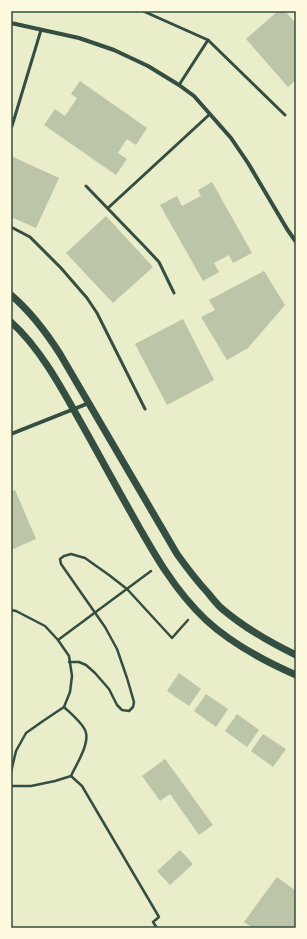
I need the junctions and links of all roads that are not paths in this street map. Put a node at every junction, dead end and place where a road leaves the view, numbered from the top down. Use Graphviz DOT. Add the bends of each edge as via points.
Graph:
graph roads {
  1 [pos="143,11"];
  2 [pos="11,23"];
  3 [pos="41,30"];
  4 [pos="208,40"];
  5 [pos="179,85"];
  6 [pos="210,114"];
  7 [pos="285,115"];
  8 [pos="12,126"];
  9 [pos="86,186"];
  10 [pos="108,208"];
  11 [pos="11,227"];
  12 [pos="296,242"];
  13 [pos="174,293"];
  14 [pos="11,295"];
  15 [pos="11,322"];
  16 [pos="89,403"];
  17 [pos="74,409"];
  18 [pos="145,409"];
  19 [pos="11,434"];
  20 [pos="296,655"];
  21 [pos="296,675"];
  1 -- 4 [label="lane"];
  2 -- 3 [label="street"];
  3 -- 5 [label="street" via="79,38 114,50 148,66"];
  3 -- 8 [label="lane"];
  4 -- 5 [label="lane"];
  4 -- 7 [label="lane"];
  5 -- 6 [label="street" via="194,96"];
  6 -- 10 [label="lane"];
  6 -- 12 [label="street" via="248,163"];
  9 -- 10 [label="lane"];
  10 -- 13 [label="lane" via="159,262"];
  11 -- 18 [label="lane" via="30,237 87,298"];
  14 -- 16 [label="street" via="48,334"];
  15 -- 17 [label="street" via="35,348"];
  16 -- 17 [label="street"];
  16 -- 20 [label="street" via="190,572 219,606 239,622 266,640"];
  17 -- 19 [label="street"];
  17 -- 21 [label="street" via="150,546 185,598 226,636 253,654"];
}
